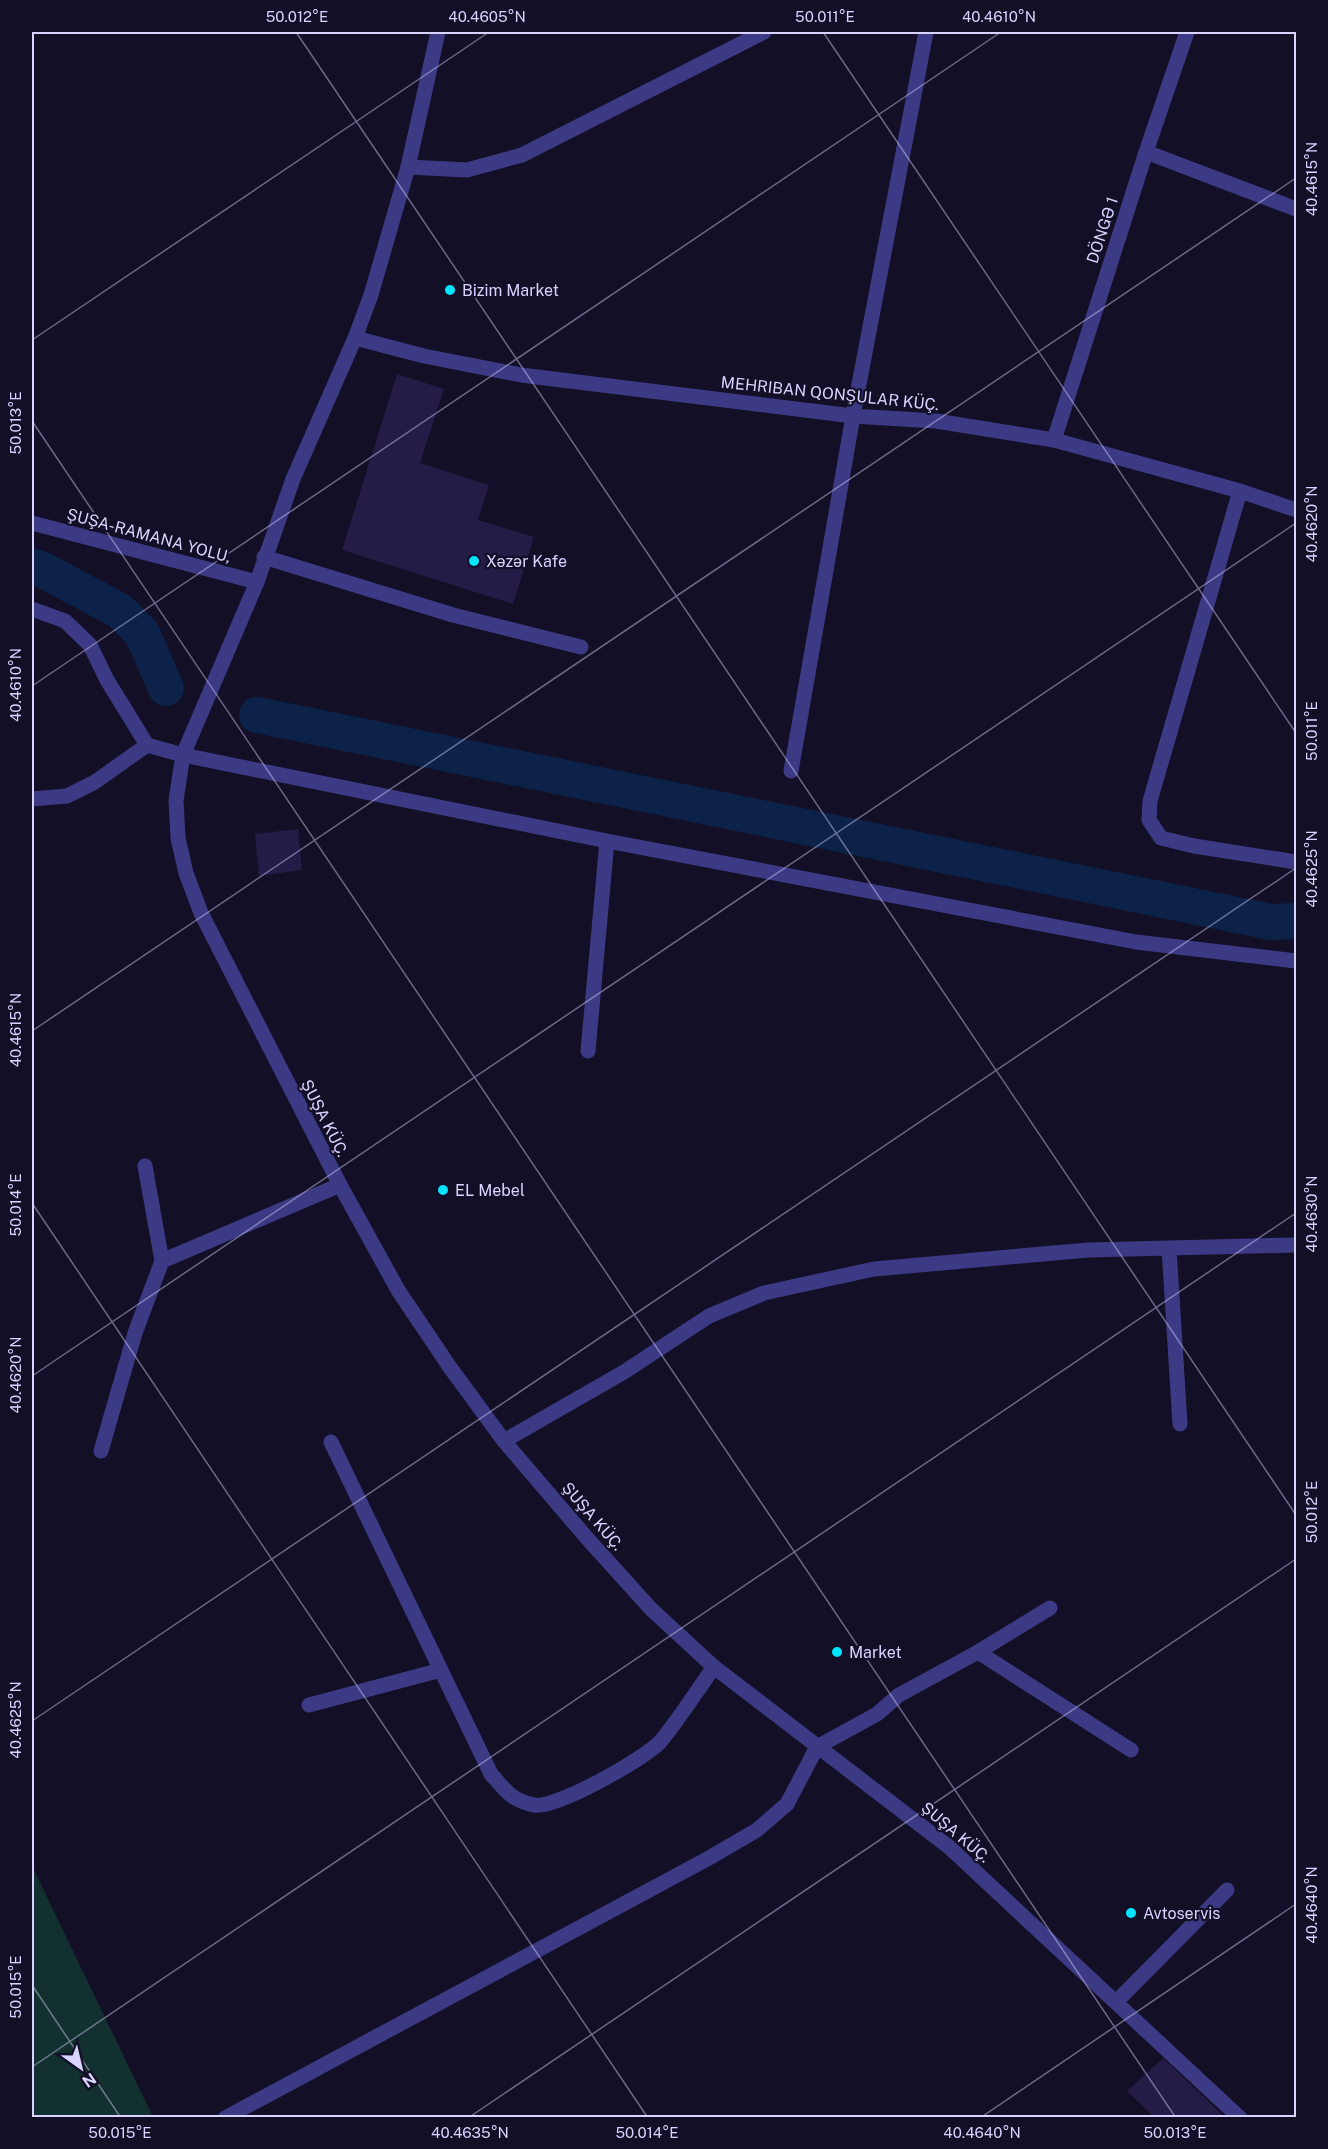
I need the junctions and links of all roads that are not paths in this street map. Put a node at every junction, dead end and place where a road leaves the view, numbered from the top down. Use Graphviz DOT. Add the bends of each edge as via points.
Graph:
graph roads {
  1 [pos="438,32"];
  2 [pos="764,32"];
  3 [pos="926,32"];
  4 [pos="1187,32"];
  5 [pos="1146,152"];
  6 [pos="408,167"];
  7 [pos="1296,209"];
  8 [pos="355,338"];
  9 [pos="853,416"];
  10 [pos="1054,440"];
  11 [pos="1240,491"];
  12 [pos="1296,510"];
  13 [pos="32,523"];
  14 [pos="264,557"];
  15 [pos="256,582"];
  16 [pos="32,609"];
  17 [pos="581,647"];
  18 [pos="147,745"];
  19 [pos="183,755"];
  20 [pos="791,771"];
  21 [pos="32,800"];
  22 [pos="607,841"];
  23 [pos="1296,862"];
  24 [pos="1296,961"];
  25 [pos="588,1051"];
  26 [pos="145,1166"];
  27 [pos="340,1185"];
  28 [pos="1296,1245"];
  29 [pos="1169,1248"];
  30 [pos="162,1261"];
  31 [pos="1180,1424"];
  32 [pos="504,1441"];
  33 [pos="330,1442"];
  34 [pos="101,1450"];
  35 [pos="1050,1608"];
  36 [pos="978,1652"];
  37 [pos="714,1667"];
  38 [pos="441,1670"];
  39 [pos="309,1705"];
  40 [pos="817,1747"];
  41 [pos="1131,1750"];
  42 [pos="1227,1890"];
  43 [pos="1117,2001"];
  44 [pos="225,2118"];
  45 [pos="1240,2118"];
  1 -- 6 [label="street, ŞUŞA KÜÇ."];
  2 -- 6 [label="street" via="522,155 467,170"];
  3 -- 9 [label="street"];
  4 -- 5 [label="street, DÖNGƏ 1"];
  5 -- 7 [label="street"];
  5 -- 10 [label="street, DÖNGƏ 1"];
  6 -- 8 [label="street, ŞUŞA KÜÇ."];
  8 -- 9 [label="street, MEHRIBAN QONŞULAR KÜÇ." via="521,375"];
  8 -- 14 [label="street, ŞUŞA KÜÇ." via="293,478"];
  9 -- 10 [label="street, MEHRIBAN QONŞULAR KÜÇ." via="936,421"];
  9 -- 20 [label="street"];
  10 -- 11 [label="street, MEHRIBAN QONŞULAR KÜÇ."];
  11 -- 12 [label="street, MEHRIBAN QONŞULAR KÜÇ."];
  11 -- 23 [label="street" via="1150,801 1149,820 1161,838"];
  13 -- 15 [label="street, ŞUŞA-RAMANA YOLU,"];
  14 -- 15 [label="street, ŞUŞA KÜÇ."];
  14 -- 17 [label="street" via="453,615"];
  15 -- 19 [label="street, ŞUŞA KÜÇ."];
  16 -- 18 [label="street" via="65,621 90,645"];
  18 -- 19 [label="street"];
  18 -- 21 [label="street" via="68,796"];
  19 -- 22 [label="street"];
  19 -- 27 [label="street, ŞUŞA KÜÇ." via="176,800 178,838 190,883 232,977"];
  22 -- 24 [label="street" via="1136,942"];
  22 -- 25 [label="street"];
  26 -- 30 [label="street"];
  27 -- 30 [label="street"];
  27 -- 32 [label="street, ŞUŞA KÜÇ." via="398,1290"];
  28 -- 29 [label="street"];
  29 -- 31 [label="street"];
  29 -- 32 [label="street" via="1088,1250 874,1269 764,1293 709,1316 624,1372"];
  30 -- 34 [label="street" via="135,1333"];
  32 -- 37 [label="street, ŞUŞA KÜÇ." via="651,1609"];
  33 -- 38 [label="street"];
  35 -- 36 [label="street"];
  36 -- 40 [label="street" via="899,1695 877,1714"];
  36 -- 41 [label="street"];
  37 -- 38 [label="street" via="658,1743 631,1763 569,1797 536,1806 512,1797 490,1774"];
  37 -- 40 [label="street, ŞUŞA KÜÇ."];
  38 -- 39 [label="street"];
  40 -- 43 [label="street, ŞUŞA KÜÇ." via="949,1846"];
  40 -- 44 [label="street" via="787,1804 757,1830"];
  42 -- 43 [label="street"];
  43 -- 45 [label="street, ŞUŞA KÜÇ."];
}
